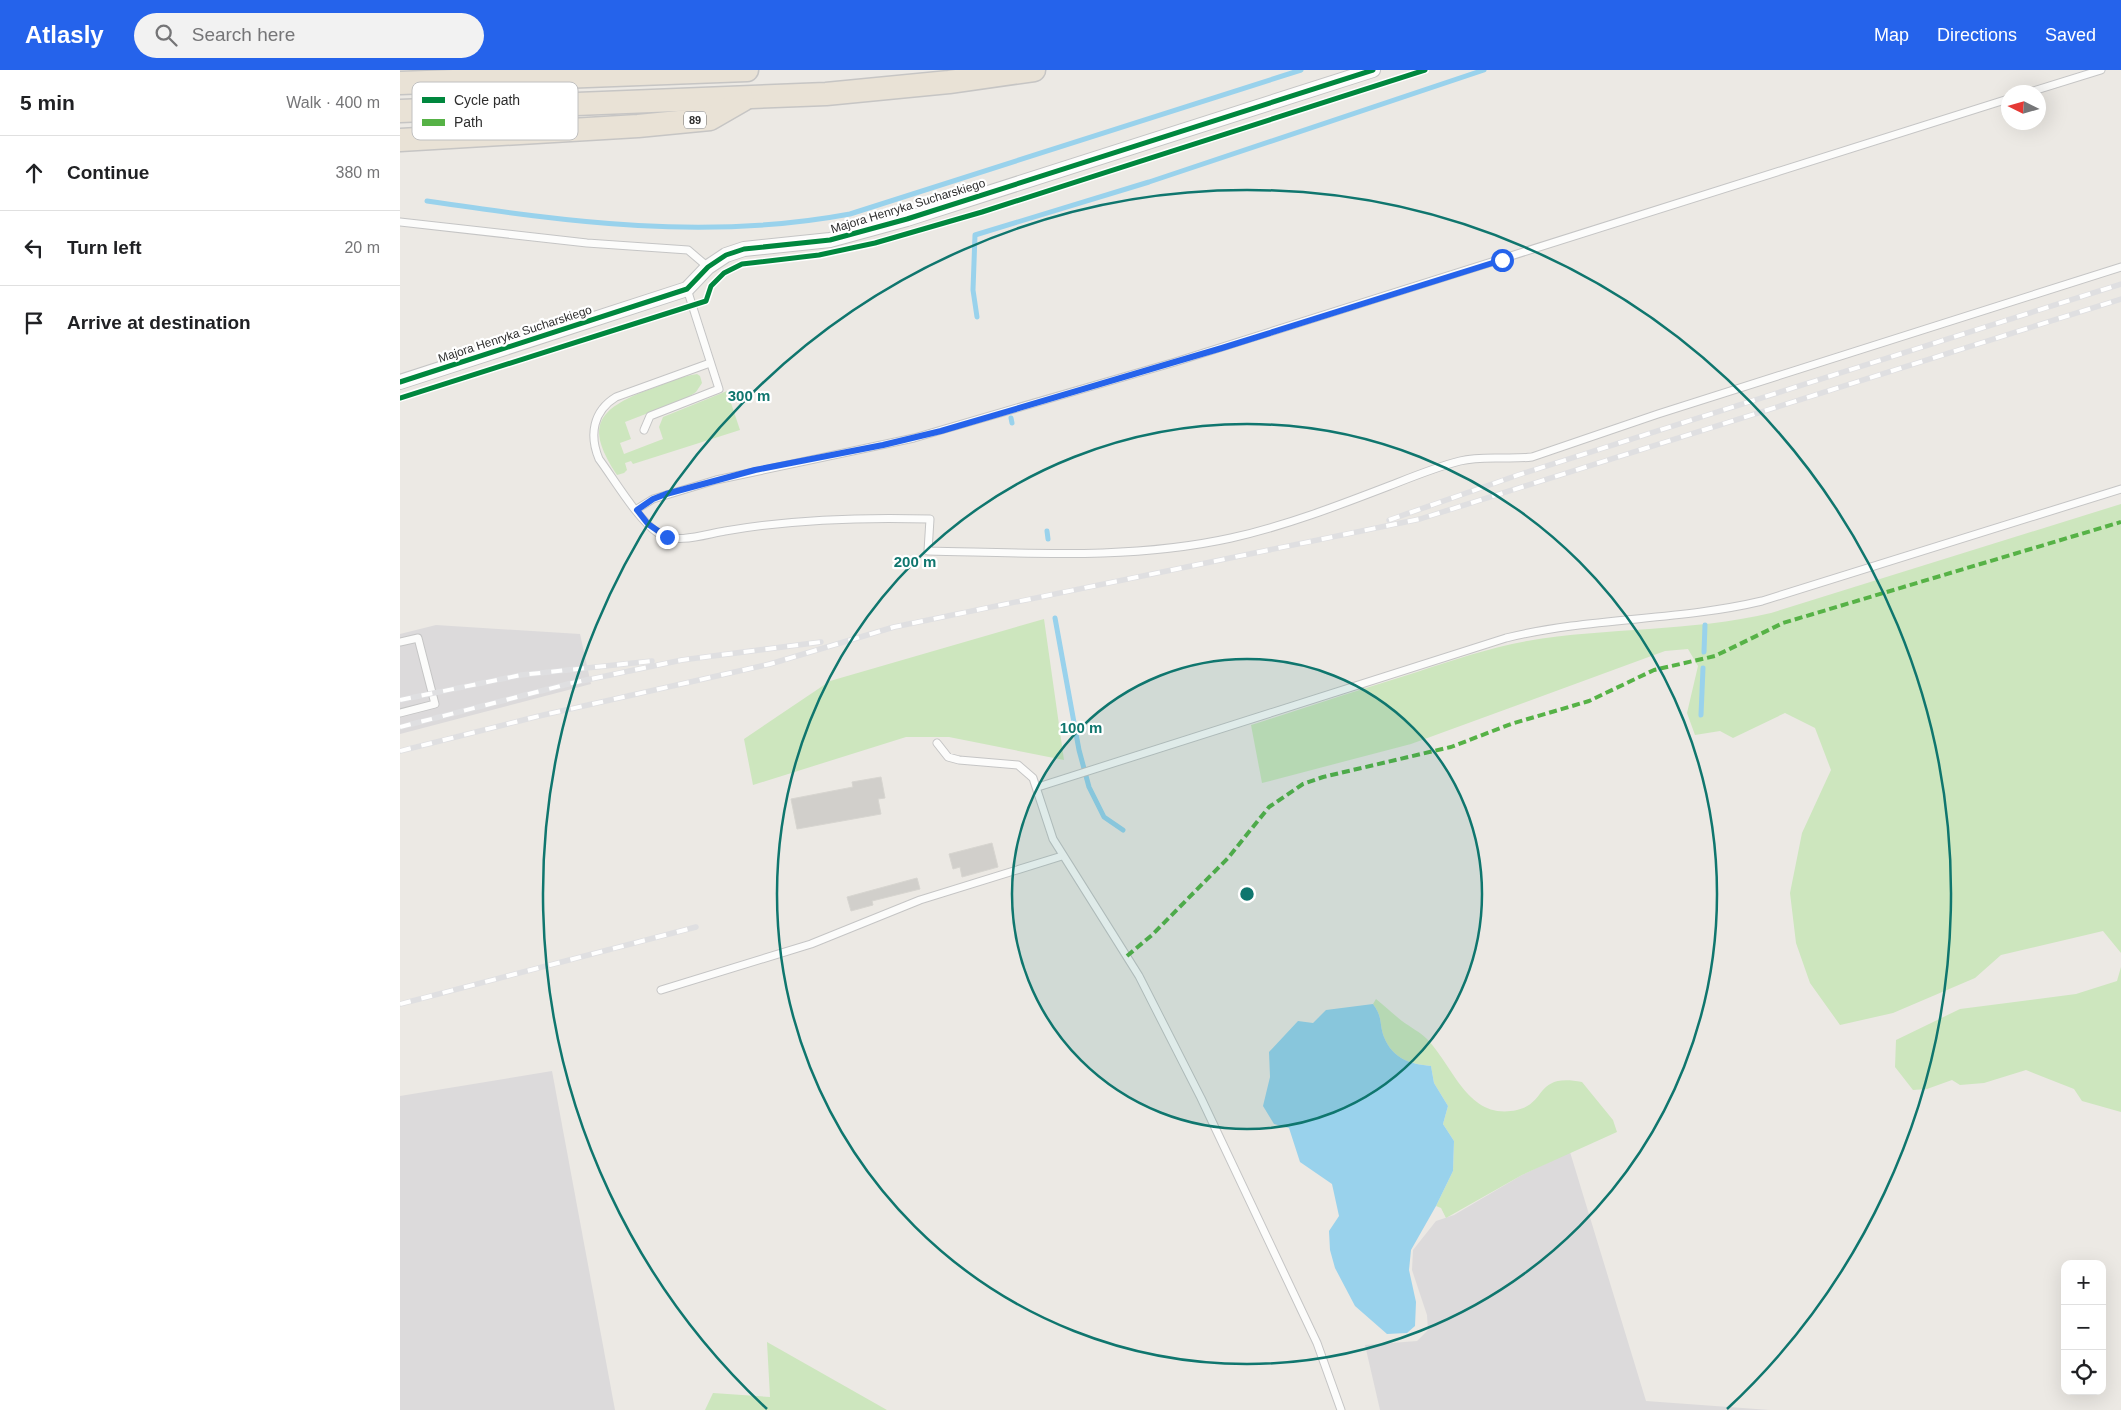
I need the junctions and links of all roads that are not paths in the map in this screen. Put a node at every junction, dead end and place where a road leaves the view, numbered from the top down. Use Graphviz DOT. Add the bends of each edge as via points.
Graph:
graph roads {
  1 [pos="747,70"];
  2 [pos="1034,70"];
  3 [pos="1373,70"];
  4 [pos="2101,70"];
  5 [pos="427,82"];
  6 [pos="2046,87"];
  7 [pos="746,98"];
  8 [pos="2001,102"];
  9 [pos="578,104"];
  10 [pos="578,129"];
  11 [pos="400,222"];
  12 [pos="708,267"];
  13 [pos="2121,267"];
  14 [pos="687,289"];
  15 [pos="710,363"];
  16 [pos="400,382"];
  17 [pos="644,430"];
  18 [pos="2121,488"];
  19 [pos="637,510"];
  20 [pos="400,642"];
  21 [pos="400,713"];
  22 [pos="937,743"];
  23 [pos="1038,787"];
  24 [pos="1062,856"];
  25 [pos="661,990"];
  26 [pos="1341,1410"];
  1 -- 5 [label="highway"];
  2 -- 7 [label="highway, 89" via="826,94"];
  3 -- 12 [label="street, Majora Henryka Sucharskiego" via="908,218 830,240 744,249 726,255"];
  4 -- 6 [label="lane"];
  7 -- 9 [label="highway"];
  7 -- 10 [label="highway, 89" via="710,119"];
  8 -- 19 [label="lane" via="1185,359 932,434 716,480 653,499"];
  11 -- 12 [label="lane" via="587,243 688,250"];
  12 -- 14 [label="street, Majora Henryka Sucharskiego"];
  13 -- 19 [label="lane" via="1532,456 1462,460 1294,521 1198,544 1075,554 928,551 930,519 857,517 773,523 677,538 659,534"];
  14 -- 15 [label="lane"];
  14 -- 16 [label="street, Majora Henryka Sucharskiego"];
  15 -- 17 [label="lane" via="719,389 650,416"];
  15 -- 19 [label="lane" via="616,397 600,412 593,434 594,447 599,459"];
  18 -- 23 [label="lane" via="1762,601 1706,612 1564,625 1506,638"];
  20 -- 21 [label="lane" via="418,638 435,704"];
  22 -- 23 [label="lane" via="948,756 959,760 1018,764"];
  23 -- 24 [label="lane" via="1053,839"];
  24 -- 25 [label="lane" via="920,900 811,944"];
  24 -- 26 [label="lane" via="1139,976 1202,1098 1317,1343"];
}
